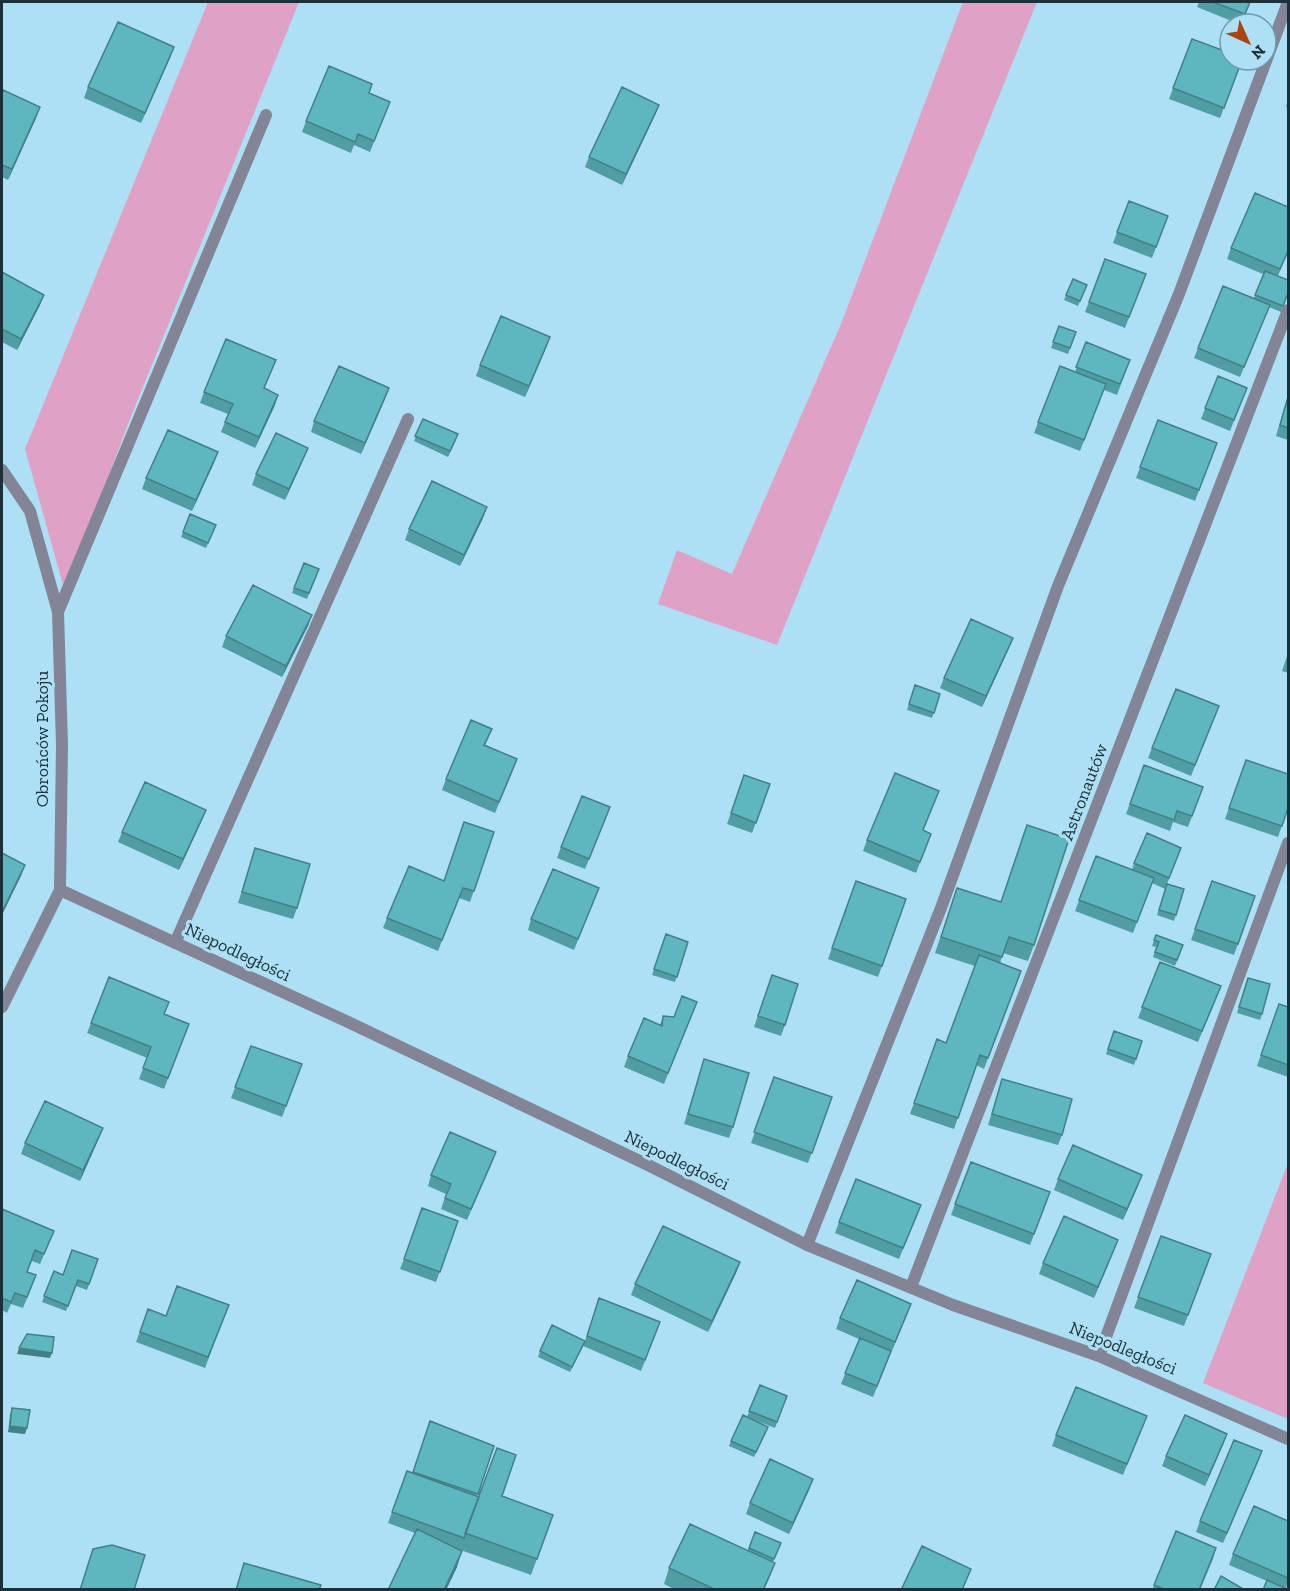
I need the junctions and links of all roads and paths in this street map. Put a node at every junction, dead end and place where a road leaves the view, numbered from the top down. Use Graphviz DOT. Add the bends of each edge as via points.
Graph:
graph roads {
  1 [pos="1288,2"];
  2 [pos="266,115"];
  3 [pos="1288,310"];
  4 [pos="408,419"];
  5 [pos="2,470"];
  6 [pos="58,612"];
  7 [pos="1288,843"];
  8 [pos="60,890"];
  9 [pos="176,943"];
  10 [pos="2,1007"];
  11 [pos="807,1245"];
  12 [pos="911,1287"];
  13 [pos="1099,1356"];
  14 [pos="1288,1438"];
  1 -- 11 [label="street" via="1179,294 1058,586 942,908"];
  2 -- 6 [label="street"];
  3 -- 12 [label="street, Astronautów"];
  4 -- 9 [label="street"];
  5 -- 6 [label="street, Obrońców Pokoju" via="30,511"];
  6 -- 8 [label="street, Obrońców Pokoju" via="62,745"];
  7 -- 13 [label="street"];
  8 -- 9 [label="street, Niepodległości"];
  8 -- 10 [label="street, Obrońców Pokoju"];
  9 -- 11 [label="street, Niepodległości" via="584,1134"];
  11 -- 12 [label="street, Niepodległości"];
  12 -- 13 [label="street, Niepodległości"];
  13 -- 14 [label="street, Niepodległości"];
}
